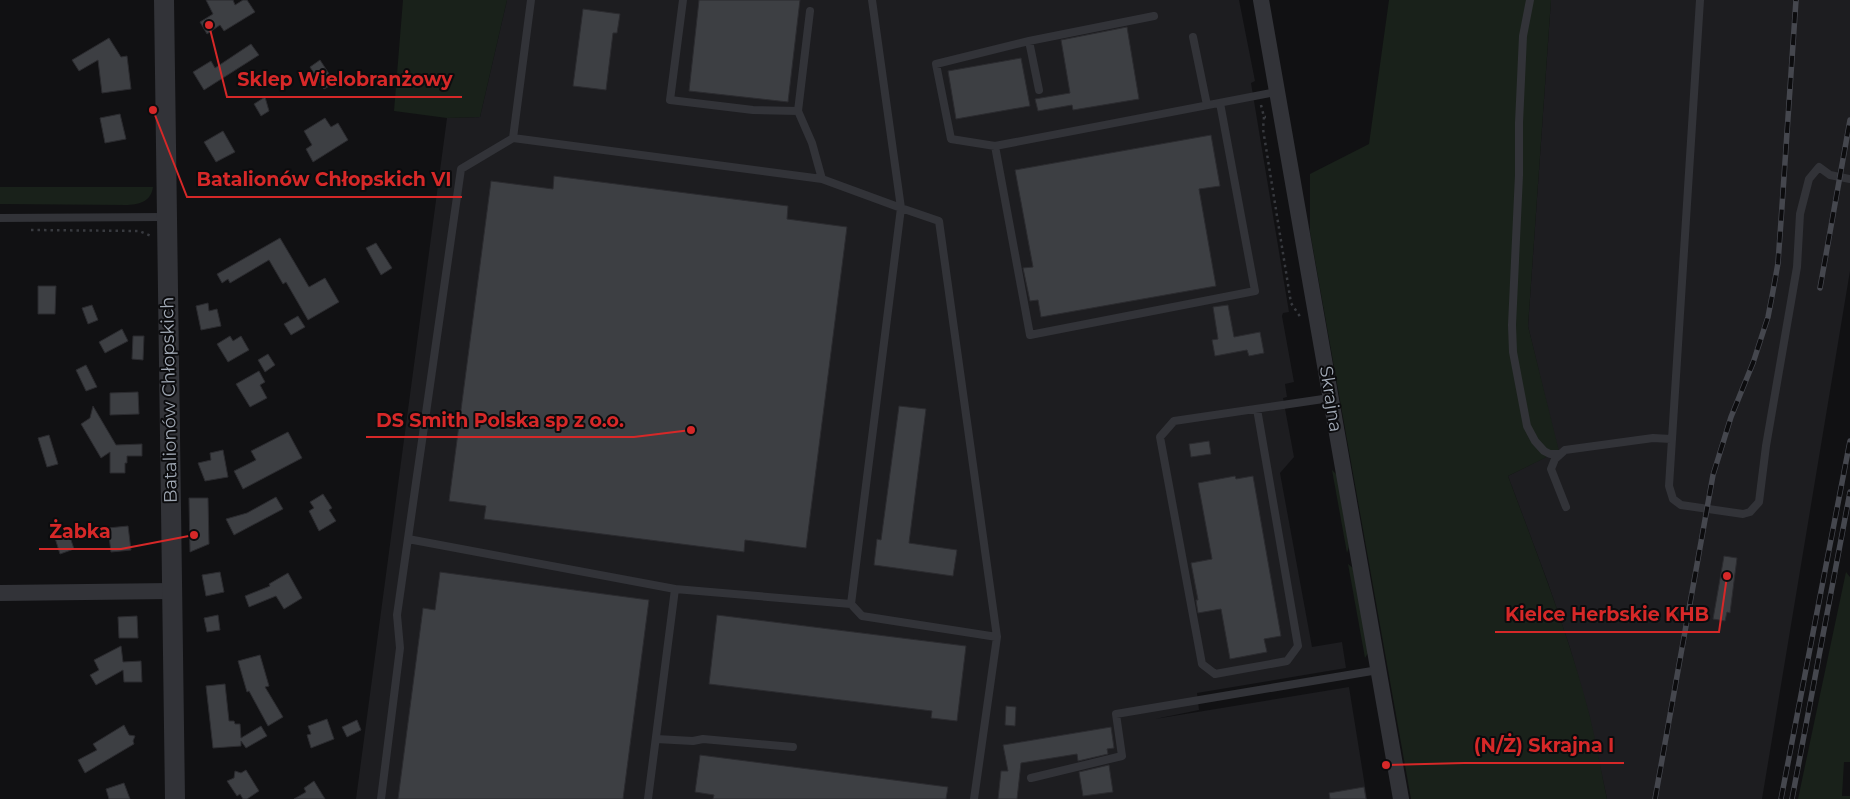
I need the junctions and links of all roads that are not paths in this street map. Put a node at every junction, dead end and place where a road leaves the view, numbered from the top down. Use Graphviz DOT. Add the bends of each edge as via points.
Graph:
graph roads {
  1 [pos="164,0"];
  2 [pos="531,0"];
  3 [pos="683,0"];
  4 [pos="872,0"];
  5 [pos="1261,0"];
  6 [pos="1530,0"];
  7 [pos="1700,0"];
  8 [pos="810,11"];
  9 [pos="1154,16"];
  10 [pos="1193,37"];
  11 [pos="1029,41"];
  12 [pos="1038,90"];
  13 [pos="1276,92"];
  14 [pos="1220,103"];
  15 [pos="1207,105"];
  16 [pos="798,111"];
  17 [pos="513,138"];
  18 [pos="995,146"];
  19 [pos="1850,179"];
  20 [pos="822,180"];
  21 [pos="901,208"];
  22 [pos="167,217"];
  23 [pos="0,218"];
  24 [pos="1330,398"];
  25 [pos="1256,409"];
  26 [pos="1671,439"];
  27 [pos="1560,454"];
  28 [pos="1566,507"];
  29 [pos="408,539"];
  30 [pos="675,589"];
  31 [pos="172,591"];
  32 [pos="0,592"];
  33 [pos="851,604"];
  34 [pos="997,637"];
  35 [pos="1378,670"];
  36 [pos="656,739"];
  37 [pos="792,747"];
  38 [pos="1031,778"];
  39 [pos="175,799"];
  40 [pos="381,799"];
  41 [pos="648,799"];
  42 [pos="974,799"];
  43 [pos="1401,799"];
  1 -- 22 [label="street, Batalionów Chłopskich"];
  2 -- 17 [label="lane"];
  3 -- 16 [label="lane" via="670,100 752,110"];
  4 -- 21 [label="lane"];
  5 -- 13 [label="street, Skrajna"];
  6 -- 27 [label="lane" via="1523,36 1518,123 1513,352 1527,426 1544,451"];
  7 -- 26 [label="lane"];
  8 -- 16 [label="lane"];
  9 -- 11 [label="lane"];
  10 -- 15 [label="lane"];
  11 -- 12 [label="lane"];
  11 -- 18 [label="lane" via="936,64 951,139"];
  13 -- 14 [label="lane"];
  13 -- 24 [label="street, Skrajna"];
  14 -- 15 [label="lane"];
  14 -- 18 [label="lane" via="1255,291 1050,332 1030,335"];
  15 -- 18 [label="lane"];
  16 -- 20 [label="lane" via="812,143"];
  17 -- 20 [label="lane"];
  17 -- 29 [label="lane" via="461,169"];
  19 -- 26 [label="lane" via="1830,175 1819,166 1809,179 1800,214 1797,267 1756,507 1750,512 1735,514 1681,505 1672,499 1669,486"];
  20 -- 21 [label="lane"];
  21 -- 33 [label="lane"];
  21 -- 34 [label="lane" via="939,221"];
  22 -- 23 [label="lane"];
  22 -- 31 [label="street, Batalionów Chłopskich"];
  24 -- 25 [label="lane"];
  24 -- 35 [label="street, Skrajna"];
  25 -- 25 [label="lane" via="1174,422 1160,437 1202,664 1215,674 1287,661 1298,646"];
  26 -- 27 [label="lane" via="1622,442 1565,450"];
  27 -- 28 [label="lane" via="1551,469"];
  29 -- 30 [label="lane"];
  29 -- 40 [label="lane" via="397,614 400,648"];
  30 -- 33 [label="lane"];
  30 -- 36 [label="lane"];
  31 -- 32 [label="street"];
  31 -- 39 [label="street, Batalionów Chłopskich"];
  33 -- 34 [label="lane" via="862,616"];
  34 -- 42 [label="lane"];
  35 -- 38 [label="lane" via="1116,714 1122,756"];
  35 -- 43 [label="street, Skrajna"];
  36 -- 37 [label="lane" via="692,741 703,738"];
  36 -- 41 [label="lane"];
}
